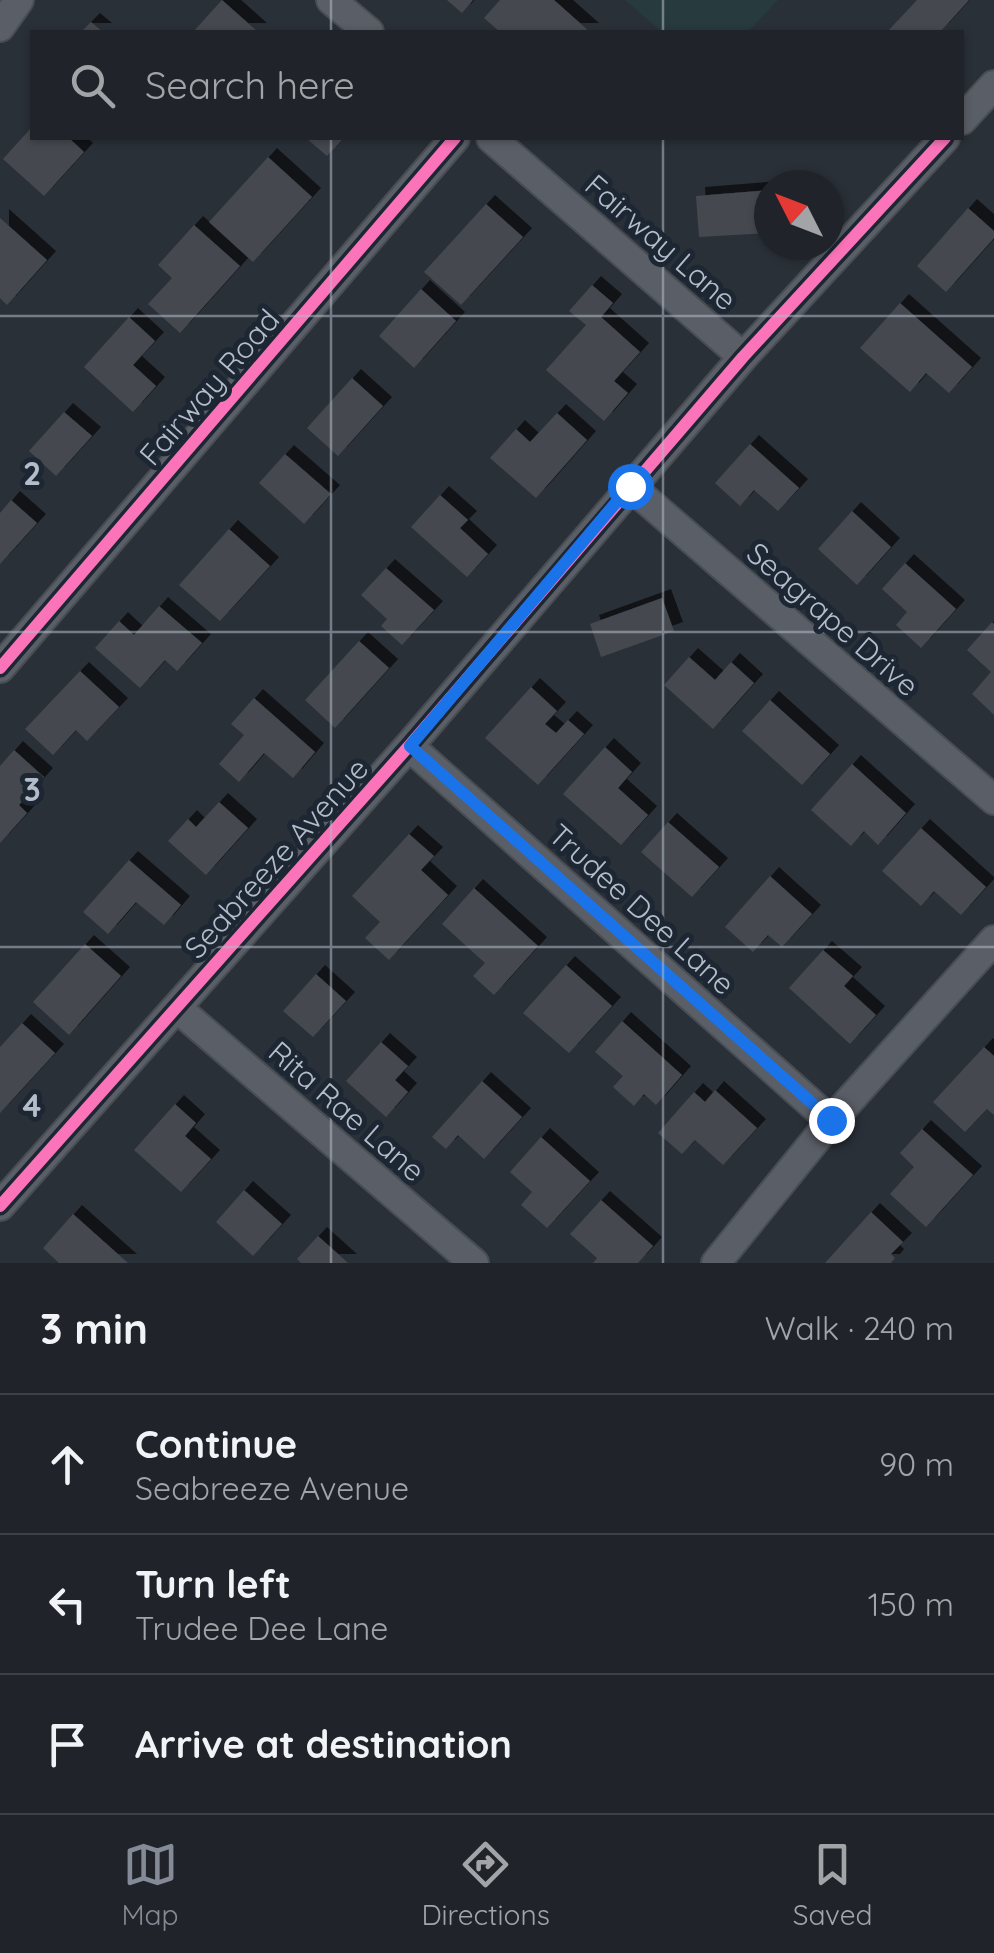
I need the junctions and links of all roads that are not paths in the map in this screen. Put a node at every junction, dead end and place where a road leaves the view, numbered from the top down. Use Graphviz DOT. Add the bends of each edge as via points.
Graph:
graph roads {
  1 [pos="19,0"];
  2 [pos="331,0"];
  3 [pos="0,26"];
  4 [pos="367,30"];
  5 [pos="994,84"];
  6 [pos="964,118"];
  7 [pos="453,140"];
  8 [pos="493,140"];
  9 [pos="943,140"];
  10 [pos="743,357"];
  11 [pos="630,486"];
  12 [pos="0,668"];
  13 [pos="410,746"];
  14 [pos="994,800"];
  15 [pos="994,940"];
  16 [pos="176,1008"];
  17 [pos="831,1120"];
  18 [pos="0,1206"];
  19 [pos="474,1263"];
  20 [pos="716,1263"];
  1 -- 3 [label="street"];
  2 -- 4 [label="street"];
  5 -- 6 [label="street"];
  7 -- 12 [label="street, Fairway Road"];
  8 -- 10 [label="street, Fairway Lane"];
  9 -- 10 [label="street, Seabreeze Avenue"];
  10 -- 11 [label="street, Seabreeze Avenue"];
  11 -- 13 [label="street, Seabreeze Avenue"];
  11 -- 14 [label="street, Seagrape Drive"];
  13 -- 16 [label="street, Seabreeze Avenue"];
  13 -- 17 [label="street, Trudee Dee Lane"];
  15 -- 17 [label="street"];
  16 -- 18 [label="street, Seabreeze Avenue"];
  16 -- 19 [label="street, Rita Rae Lane"];
  17 -- 20 [label="street"];
}
